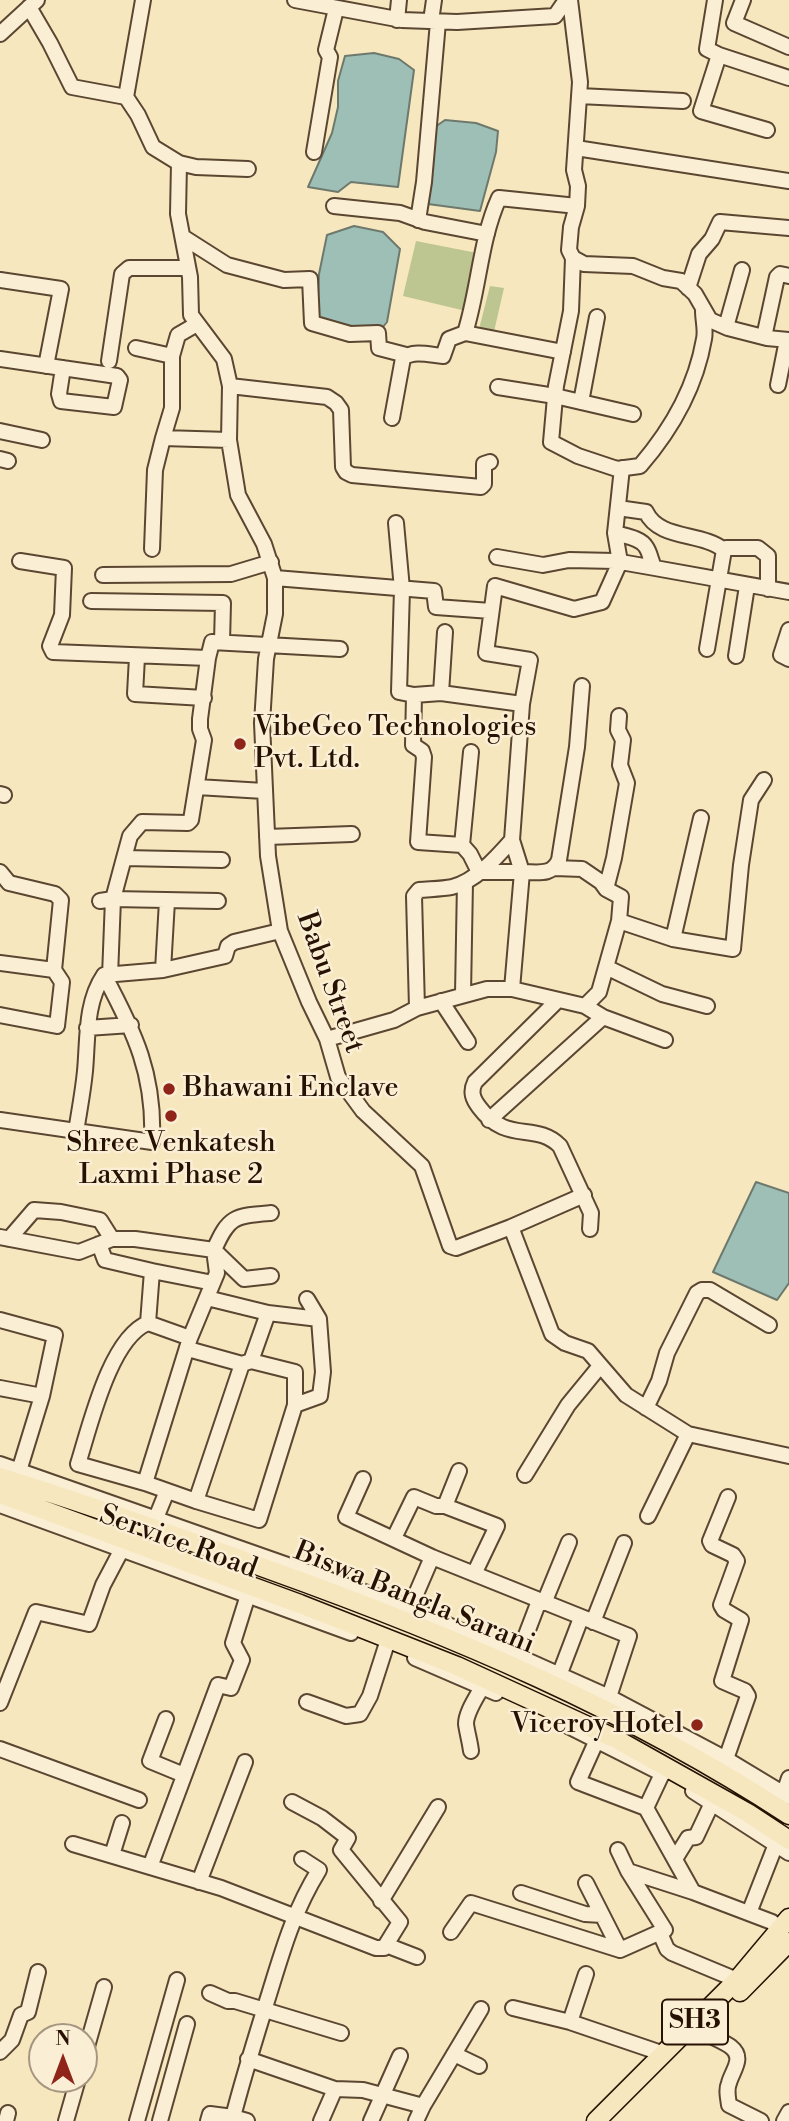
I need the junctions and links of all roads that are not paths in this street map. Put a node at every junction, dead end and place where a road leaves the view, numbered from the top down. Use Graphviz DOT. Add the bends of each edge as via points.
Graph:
graph roads {
  1 [pos="143,0"];
  2 [pos="295,0"];
  3 [pos="399,0"];
  4 [pos="434,0"];
  5 [pos="568,0"];
  6 [pos="715,0"];
  7 [pos="743,0"];
  8 [pos="33,4"];
  9 [pos="336,9"];
  10 [pos="397,20"];
  11 [pos="434,21"];
  12 [pos="0,34"];
  13 [pos="789,47"];
  14 [pos="719,55"];
  15 [pos="789,78"];
  16 [pos="579,96"];
  17 [pos="126,97"];
  18 [pos="683,101"];
  19 [pos="767,130"];
  20 [pos="576,148"];
  21 [pos="314,152"];
  22 [pos="179,163"];
  23 [pos="248,169"];
  24 [pos="789,181"];
  25 [pos="334,206"];
  26 [pos="577,206"];
  27 [pos="418,220"];
  28 [pos="789,228"];
  29 [pos="487,234"];
  30 [pos="183,237"];
  31 [pos="573,258"];
  32 [pos="188,268"];
  33 [pos="742,270"];
  34 [pos="789,276"];
  35 [pos="0,280"];
  36 [pos="688,288"];
  37 [pos="703,311"];
  38 [pos="597,317"];
  39 [pos="197,324"];
  40 [pos="726,327"];
  41 [pos="465,333"];
  42 [pos="764,337"];
  43 [pos="788,340"];
  44 [pos="136,348"];
  45 [pos="563,352"];
  46 [pos="406,355"];
  47 [pos="172,356"];
  48 [pos="0,359"];
  49 [pos="109,361"];
  50 [pos="46,366"];
  51 [pos="63,368"];
  52 [pos="778,384"];
  53 [pos="230,386"];
  54 [pos="498,387"];
  55 [pos="555,396"];
  56 [pos="581,402"];
  57 [pos="633,414"];
  58 [pos="393,418"];
  59 [pos="0,431"];
  60 [pos="163,439"];
  61 [pos="42,440"];
  62 [pos="229,440"];
  63 [pos="490,462"];
  64 [pos="622,468"];
  65 [pos="618,508"];
  66 [pos="396,523"];
  67 [pos="615,533"];
  68 [pos="152,549"];
  69 [pos="724,550"];
  70 [pos="497,557"];
  71 [pos="20,561"];
  72 [pos="271,562"];
  73 [pos="620,562"];
  74 [pos="655,568"];
  75 [pos="103,575"];
  76 [pos="275,578"];
  77 [pos="720,581"];
  78 [pos="747,586"];
  79 [pos="402,589"];
  80 [pos="768,589"];
  81 [pos="789,592"];
  82 [pos="91,601"];
  83 [pos="491,611"];
  84 [pos="789,630"];
  85 [pos="445,632"];
  86 [pos="222,642"];
  87 [pos="270,646"];
  88 [pos="340,649"];
  89 [pos="707,649"];
  90 [pos="736,656"];
  91 [pos="137,657"];
  92 [pos="208,659"];
  93 [pos="789,659"];
  94 [pos="582,686"];
  95 [pos="441,693"];
  96 [pos="414,695"];
  97 [pos="204,698"];
  98 [pos="522,704"];
  99 [pos="619,716"];
  100 [pos="471,752"];
  101 [pos="764,780"];
  102 [pos="197,787"];
  103 [pos="264,791"];
  104 [pos="701,818"];
  105 [pos="352,834"];
  106 [pos="267,837"];
  107 [pos="512,840"];
  108 [pos="462,845"];
  109 [pos="124,858"];
  110 [pos="222,860"];
  111 [pos="555,868"];
  112 [pos="0,872"];
  113 [pos="479,872"];
  114 [pos="522,872"];
  115 [pos="465,882"];
  116 [pos="606,889"];
  117 [pos="106,900"];
  118 [pos="167,901"];
  119 [pos="218,901"];
  120 [pos="618,921"];
  121 [pos="280,931"];
  122 [pos="673,939"];
  123 [pos="0,963"];
  124 [pos="606,967"];
  125 [pos="54,970"];
  126 [pos="163,970"];
  127 [pos="107,975"];
  128 [pos="512,989"];
  129 [pos="463,994"];
  130 [pos="558,1000"];
  131 [pos="441,1002"];
  132 [pos="585,1006"];
  133 [pos="707,1006"];
  134 [pos="417,1008"];
  135 [pos="0,1016"];
  136 [pos="603,1017"];
  137 [pos="131,1025"];
  138 [pos="88,1028"];
  139 [pos="327,1039"];
  140 [pos="665,1040"];
  141 [pos="468,1042"];
  142 [pos="0,1120"];
  143 [pos="489,1120"];
  144 [pos="76,1132"];
  145 [pos="584,1195"];
  146 [pos="271,1213"];
  147 [pos="511,1227"];
  148 [pos="590,1229"];
  149 [pos="5,1238"];
  150 [pos="106,1241"];
  151 [pos="214,1250"];
  152 [pos="152,1271"];
  153 [pos="271,1276"];
  154 [pos="213,1283"];
  155 [pos="207,1298"];
  156 [pos="307,1299"];
  157 [pos="268,1313"];
  158 [pos="319,1319"];
  159 [pos="0,1320"];
  160 [pos="148,1323"];
  161 [pos="769,1325"];
  162 [pos="189,1344"];
  163 [pos="247,1362"];
  164 [pos="600,1366"];
  165 [pos="0,1388"];
  166 [pos="42,1395"];
  167 [pos="296,1405"];
  168 [pos="646,1408"];
  169 [pos="688,1434"];
  170 [pos="789,1456"];
  171 [pos="0,1464"];
  172 [pos="19,1471"];
  173 [pos="459,1471"];
  174 [pos="525,1475"];
  175 [pos="0,1477"];
  176 [pos="363,1479"];
  177 [pos="145,1483"];
  178 [pos="167,1491"];
  179 [pos="0,1494"];
  180 [pos="728,1497"];
  181 [pos="196,1501"];
  182 [pos="0,1505"];
  183 [pos="446,1506"];
  184 [pos="648,1516"];
  185 [pos="156,1518"];
  186 [pos="58,1520"];
  187 [pos="394,1538"];
  188 [pos="569,1542"];
  189 [pos="624,1543"];
  190 [pos="122,1549"];
  191 [pos="432,1557"];
  192 [pos="475,1572"];
  193 [pos="248,1595"];
  194 [pos="542,1602"];
  195 [pos="404,1611"];
  196 [pos="587,1620"];
  197 [pos="386,1646"];
  198 [pos="518,1656"];
  199 [pos="455,1670"];
  200 [pos="560,1673"];
  201 [pos="482,1687"];
  202 [pos="609,1697"];
  203 [pos="307,1702"];
  204 [pos="0,1703"];
  205 [pos="166,1719"];
  206 [pos="599,1736"];
  207 [pos="0,1749"];
  208 [pos="471,1751"];
  209 [pos="726,1759"];
  210 [pos="245,1762"];
  211 [pos="662,1774"];
  212 [pos="184,1775"];
  213 [pos="789,1777"];
  214 [pos="786,1795"];
  215 [pos="139,1800"];
  216 [pos="292,1802"];
  217 [pos="712,1803"];
  218 [pos="438,1807"];
  219 [pos="646,1808"];
  220 [pos="789,1815"];
  221 [pos="122,1823"];
  222 [pos="782,1842"];
  223 [pos="73,1843"];
  224 [pos="618,1850"];
  225 [pos="789,1853"];
  226 [pos="112,1855"];
  227 [pos="302,1859"];
  228 [pos="675,1859"];
  229 [pos="150,1867"];
  230 [pos="628,1871"];
  231 [pos="199,1882"];
  232 [pos="586,1883"];
  233 [pos="693,1892"];
  234 [pos="521,1893"];
  235 [pos="381,1901"];
  236 [pos="749,1913"];
  237 [pos="294,1915"];
  238 [pos="602,1915"];
  239 [pos="786,1930"];
  240 [pos="450,1932"];
  241 [pos="660,1933"];
  242 [pos="386,1945"];
  243 [pos="620,1950"];
  244 [pos="417,1956"];
  245 [pos="38,1972"];
  246 [pos="586,1974"];
  247 [pos="177,1980"];
  248 [pos="737,1980"];
  249 [pos="104,1987"];
  250 [pos="210,1993"];
  251 [pos="513,2008"];
  252 [pos="481,2009"];
  253 [pos="264,2011"];
  254 [pos="570,2022"];
  255 [pos="94,2023"];
  256 [pos="187,2024"];
  257 [pos="702,2031"];
  258 [pos="341,2033"];
  259 [pos="0,2052"];
  260 [pos="454,2054"];
  261 [pos="664,2054"];
  262 [pos="400,2056"];
  263 [pos="248,2059"];
  264 [pos="479,2066"];
  265 [pos="335,2089"];
  266 [pos="74,2093"];
  267 [pos="383,2094"];
  268 [pos="423,2106"];
  269 [pos="789,2112"];
  270 [pos="240,2119"];
  271 [pos="66,2121"];
  272 [pos="137,2121"];
  273 [pos="160,2121"];
  274 [pos="208,2121"];
  275 [pos="321,2121"];
  276 [pos="371,2121"];
  277 [pos="416,2121"];
  278 [pos="596,2121"];
  279 [pos="612,2121"];
  280 [pos="761,2121"];
  281 [pos="784,2121"];
  1 -- 17 [label="street"];
  2 -- 9 [label="street"];
  3 -- 10 [label="street"];
  4 -- 11 [label="street"];
  5 -- 11 [label="street" via="555,16"];
  5 -- 16 [label="street"];
  6 -- 14 [label="street" via="707,49"];
  7 -- 13 [label="street" via="734,23"];
  8 -- 12 [label="street"];
  8 -- 17 [label="street" via="72,87"];
  9 -- 10 [label="street"];
  9 -- 21 [label="street" via="326,50 330,57"];
  10 -- 11 [label="street"];
  11 -- 27 [label="street"];
  14 -- 15 [label="street"];
  14 -- 19 [label="street" via="701,111"];
  16 -- 18 [label="street"];
  16 -- 20 [label="street"];
  17 -- 22 [label="street" via="153,147"];
  20 -- 24 [label="street"];
  20 -- 26 [label="street"];
  22 -- 23 [label="street"];
  22 -- 30 [label="street, Babu Street" via="178,214"];
  25 -- 27 [label="street" via="400,213"];
  26 -- 29 [label="street" via="499,198"];
  26 -- 31 [label="street" via="570,227"];
  27 -- 29 [label="street"];
  28 -- 36 [label="street" via="720,222 699,254"];
  29 -- 41 [label="street"];
  30 -- 32 [label="street, Babu Street"];
  30 -- 46 [label="street" via="227,265 284,280 310,279 312,323 350,334 378,332 379,348"];
  31 -- 36 [label="street" via="584,264 633,266 681,281"];
  31 -- 45 [label="street" via="571,311"];
  32 -- 39 [label="street, Babu Street" via="191,315"];
  32 -- 49 [label="street" via="129,268 122,274"];
  33 -- 40 [label="street"];
  34 -- 42 [label="street" via="777,276"];
  35 -- 50 [label="street" via="61,289"];
  36 -- 37 [label="street"];
  37 -- 40 [label="street"];
  37 -- 64 [label="street" via="705,338 680,409 640,466"];
  38 -- 56 [label="street"];
  39 -- 47 [label="street" via="178,335"];
  39 -- 53 [label="street, Babu Street" via="224,359"];
  40 -- 42 [label="street"];
  41 -- 45 [label="street"];
  41 -- 46 [label="street" via="449,339 443,356"];
  42 -- 43 [label="street"];
  43 -- 52 [label="street"];
  44 -- 47 [label="street"];
  45 -- 55 [label="street"];
  46 -- 58 [label="street"];
  47 -- 60 [label="street" via="172,408"];
  48 -- 50 [label="street"];
  50 -- 51 [label="street"];
  53 -- 62 [label="street, Babu Street"];
  53 -- 63 [label="street" via="327,397 336,403 341,410 344,467 352,475 481,487 484,464"];
  54 -- 55 [label="street"];
  55 -- 56 [label="street"];
  55 -- 64 [label="street" via="551,442 578,456"];
  56 -- 57 [label="street"];
  59 -- 61 [label="street"];
  60 -- 62 [label="street"];
  60 -- 68 [label="street" via="155,470"];
  62 -- 72 [label="street, Babu Street" via="238,495"];
  64 -- 65 [label="street"];
  65 -- 67 [label="street"];
  65 -- 69 [label="street" via="646,512 662,528 712,542"];
  66 -- 79 [label="street"];
  67 -- 73 [label="street"];
  67 -- 74 [label="street" via="646,546"];
  69 -- 77 [label="street"];
  69 -- 80 [label="street" via="758,548 768,556"];
  70 -- 73 [label="street" via="543,565 569,560"];
  71 -- 91 [label="street" via="64,568 62,615 50,646 53,652"];
  72 -- 75 [label="street" via="231,574"];
  72 -- 76 [label="street, Babu Street"];
  73 -- 74 [label="street"];
  73 -- 83 [label="street" via="602,602 574,609 495,586"];
  74 -- 77 [label="street"];
  76 -- 79 [label="street"];
  76 -- 87 [label="street, Babu Street"];
  77 -- 78 [label="street"];
  77 -- 89 [label="street"];
  78 -- 80 [label="street"];
  78 -- 90 [label="street"];
  79 -- 83 [label="street" via="434,591 436,607"];
  79 -- 96 [label="street" via="399,692"];
  80 -- 81 [label="street"];
  82 -- 86 [label="street" via="223,603"];
  83 -- 98 [label="street" via="486,653 530,660"];
  84 -- 93 [label="street" via="781,654"];
  85 -- 95 [label="street"];
  86 -- 87 [label="street"];
  86 -- 92 [label="street" via="212,642"];
  87 -- 88 [label="street"];
  87 -- 103 [label="street, Babu Street" via="262,723"];
  91 -- 92 [label="street"];
  91 -- 97 [label="street" via="135,694"];
  92 -- 97 [label="street"];
  94 -- 111 [label="street" via="577,747"];
  95 -- 96 [label="street"];
  95 -- 98 [label="street"];
  96 -- 108 [label="street" via="413,745 424,757 418,842"];
  97 -- 102 [label="street"];
  98 -- 107 [label="street"];
  99 -- 116 [label="street" via="623,740 620,765 627,783"];
  100 -- 108 [label="street"];
  101 -- 122 [label="street" via="751,800 733,949"];
  102 -- 103 [label="street"];
  102 -- 109 [label="street" via="188,823 142,822 130,836"];
  103 -- 106 [label="street, Babu Street"];
  104 -- 122 [label="street"];
  105 -- 106 [label="street"];
  106 -- 121 [label="street, Babu Street"];
  107 -- 113 [label="street"];
  107 -- 114 [label="street"];
  108 -- 113 [label="street"];
  109 -- 110 [label="street"];
  109 -- 117 [label="street"];
  111 -- 114 [label="street"];
  111 -- 116 [label="street" via="582,869"];
  112 -- 125 [label="street" via="9,883 55,894 61,900"];
  113 -- 114 [label="street"];
  113 -- 115 [label="street"];
  114 -- 128 [label="street"];
  115 -- 129 [label="street"];
  115 -- 134 [label="street" via="419,890 414,896"];
  116 -- 120 [label="street" via="621,897"];
  117 -- 118 [label="street"];
  117 -- 127 [label="street"];
  118 -- 119 [label="street"];
  118 -- 126 [label="street"];
  120 -- 122 [label="street"];
  120 -- 124 [label="street"];
  121 -- 126 [label="street" via="234,942 225,956"];
  121 -- 139 [label="street, Babu Street"];
  123 -- 125 [label="street"];
  124 -- 132 [label="street" via="599,992"];
  124 -- 133 [label="street" via="662,994"];
  125 -- 135 [label="street" via="62,982 57,1026"];
  126 -- 127 [label="street"];
  127 -- 137 [label="street"];
  127 -- 138 [label="street" via="96,988"];
  128 -- 129 [label="street"];
  128 -- 130 [label="street"];
  129 -- 131 [label="street"];
  130 -- 132 [label="street"];
  130 -- 143 [label="street" via="475,1082 474,1101"];
  131 -- 134 [label="street"];
  131 -- 141 [label="street"];
  132 -- 136 [label="street"];
  134 -- 139 [label="street" via="394,1020"];
  136 -- 140 [label="street"];
  136 -- 143 [label="street"];
  137 -- 138 [label="street"];
  137 -- 144 [label="street" via="153,1104 152,1142"];
  138 -- 144 [label="street"];
  139 -- 147 [label="street, Babu Street" via="338,1077 363,1111 422,1166 450,1246 456,1248"];
  142 -- 144 [label="street"];
  143 -- 145 [label="street" via="504,1129 552,1138"];
  145 -- 147 [label="street"];
  145 -- 148 [label="street" via="591,1213"];
  146 -- 151 [label="street" via="230,1220"];
  147 -- 164 [label="street" via="552,1334 588,1351"];
  149 -- 150 [label="street" via="79,1252"];
  149 -- 150 [label="street" via="34,1210 100,1220"];
  150 -- 151 [label="street" via="135,1239"];
  150 -- 152 [label="street" via="105,1260"];
  151 -- 153 [label="street" via="244,1279"];
  151 -- 154 [label="street" via="217,1273"];
  152 -- 154 [label="street"];
  152 -- 160 [label="street"];
  154 -- 155 [label="street"];
  155 -- 157 [label="street"];
  155 -- 162 [label="street"];
  156 -- 158 [label="street"];
  157 -- 158 [label="street"];
  157 -- 163 [label="street"];
  158 -- 167 [label="street" via="320,1396"];
  159 -- 166 [label="street" via="55,1335"];
  160 -- 162 [label="street"];
  160 -- 177 [label="street" via="135,1328 107,1373 78,1464"];
  161 -- 168 [label="street" via="710,1290 697,1293"];
  162 -- 163 [label="street"];
  162 -- 177 [label="street"];
  163 -- 167 [label="street" via="295,1372"];
  163 -- 181 [label="street"];
  164 -- 168 [label="street" via="626,1395"];
  164 -- 174 [label="street" via="568,1405"];
  165 -- 166 [label="street"];
  166 -- 172 [label="street"];
  167 -- 181 [label="street" via="259,1520"];
  168 -- 169 [label="street"];
  169 -- 170 [label="street"];
  169 -- 184 [label="street"];
  171 -- 172 [label="street, Service Road"];
  172 -- 185 [label="street, Service Road"];
  173 -- 183 [label="street"];
  175 -- 195 [label="main road, Biswa Bangla Sarani"];
  176 -- 187 [label="street" via="346,1517"];
  177 -- 178 [label="street"];
  178 -- 181 [label="street"];
  178 -- 185 [label="street"];
  179 -- 186 [label="main road, Biswa Bangla Sarani"];
  180 -- 209 [label="street" via="710,1541 737,1561 721,1605 741,1620 722,1681 748,1696"];
  182 -- 186 [label="street, Service Road"];
  183 -- 187 [label="street" via="414,1497"];
  183 -- 192 [label="street" via="497,1526"];
  185 -- 195 [label="street, Service Road"];
  186 -- 190 [label="street, Service Road"];
  186 -- 199 [label="main road, Biswa Bangla Sarani" via="300,1604"];
  187 -- 191 [label="street"];
  188 -- 194 [label="street"];
  189 -- 196 [label="street"];
  190 -- 193 [label="street, Service Road"];
  190 -- 204 [label="street" via="89,1624 36,1612"];
  191 -- 192 [label="street"];
  191 -- 195 [label="street"];
  192 -- 194 [label="street"];
  193 -- 197 [label="street, Service Road"];
  193 -- 212 [label="street" via="233,1643 243,1660 231,1688 218,1685"];
  194 -- 196 [label="street"];
  194 -- 198 [label="street"];
  195 -- 198 [label="street, Service Road"];
  195 -- 220 [label="main road, Biswa Bangla Sarani" via="624,1717"];
  196 -- 200 [label="street"];
  196 -- 202 [label="street" via="629,1636"];
  197 -- 199 [label="street, Service Road"];
  197 -- 203 [label="street" via="360,1714 346,1716"];
  198 -- 200 [label="street, Service Road"];
  199 -- 201 [label="street, Service Road"];
  199 -- 206 [label="main road, Biswa Bangla Sarani"];
  200 -- 202 [label="street, Service Road"];
  201 -- 206 [label="street, Service Road"];
  201 -- 208 [label="street" via="467,1718"];
  202 -- 209 [label="street, Service Road"];
  205 -- 212 [label="street" via="150,1760"];
  206 -- 211 [label="street, Service Road"];
  206 -- 219 [label="street" via="578,1782"];
  206 -- 222 [label="main road, Biswa Bangla Sarani" via="748,1813"];
  207 -- 215 [label="street"];
  209 -- 214 [label="street, Service Road"];
  210 -- 231 [label="street"];
  211 -- 217 [label="street, Service Road"];
  211 -- 219 [label="street"];
  212 -- 229 [label="street"];
  213 -- 214 [label="street"];
  216 -- 235 [label="street" via="348,1838 341,1850"];
  217 -- 222 [label="street, Service Road"];
  217 -- 228 [label="street" via="696,1837 688,1838"];
  218 -- 235 [label="street"];
  219 -- 228 [label="street"];
  221 -- 226 [label="street"];
  222 -- 225 [label="street, Service Road"];
  222 -- 236 [label="street"];
  223 -- 226 [label="street"];
  224 -- 230 [label="street"];
  226 -- 229 [label="street"];
  227 -- 237 [label="street" via="319,1870"];
  228 -- 233 [label="street"];
  229 -- 231 [label="street"];
  230 -- 233 [label="street"];
  230 -- 241 [label="street" via="665,1930"];
  231 -- 237 [label="street"];
  232 -- 238 [label="street"];
  233 -- 236 [label="street"];
  234 -- 238 [label="street"];
  235 -- 242 [label="street" via="400,1922"];
  236 -- 239 [label="street"];
  237 -- 242 [label="street" via="376,1948"];
  237 -- 253 [label="street"];
  238 -- 243 [label="street"];
  239 -- 248 [label="main road, SH3"];
  239 -- 257 [label="main road, SH3"];
  240 -- 243 [label="street" via="471,1903"];
  241 -- 243 [label="street"];
  241 -- 248 [label="street" via="672,1953"];
  242 -- 244 [label="street"];
  245 -- 259 [label="street" via="28,2012 21,2015 12,2040"];
  246 -- 254 [label="street"];
  247 -- 272 [label="street"];
  248 -- 261 [label="main road, SH3"];
  249 -- 255 [label="street"];
  250 -- 253 [label="street"];
  251 -- 254 [label="street"];
  252 -- 260 [label="street"];
  253 -- 258 [label="street"];
  253 -- 263 [label="street"];
  254 -- 261 [label="street"];
  256 -- 273 [label="street"];
  257 -- 279 [label="main road, SH3"];
  257 -- 280 [label="street" via="737,2053 727,2092 729,2105"];
  260 -- 264 [label="street"];
  260 -- 268 [label="street"];
  261 -- 278 [label="main road, SH3"];
  262 -- 267 [label="street"];
  263 -- 265 [label="street"];
  263 -- 270 [label="street"];
  265 -- 267 [label="street"];
  265 -- 275 [label="street"];
  266 -- 271 [label="street"];
  267 -- 268 [label="street"];
  267 -- 276 [label="street"];
  268 -- 277 [label="street"];
  269 -- 281 [label="street"];
  270 -- 274 [label="street" via="210,2114"];
}
